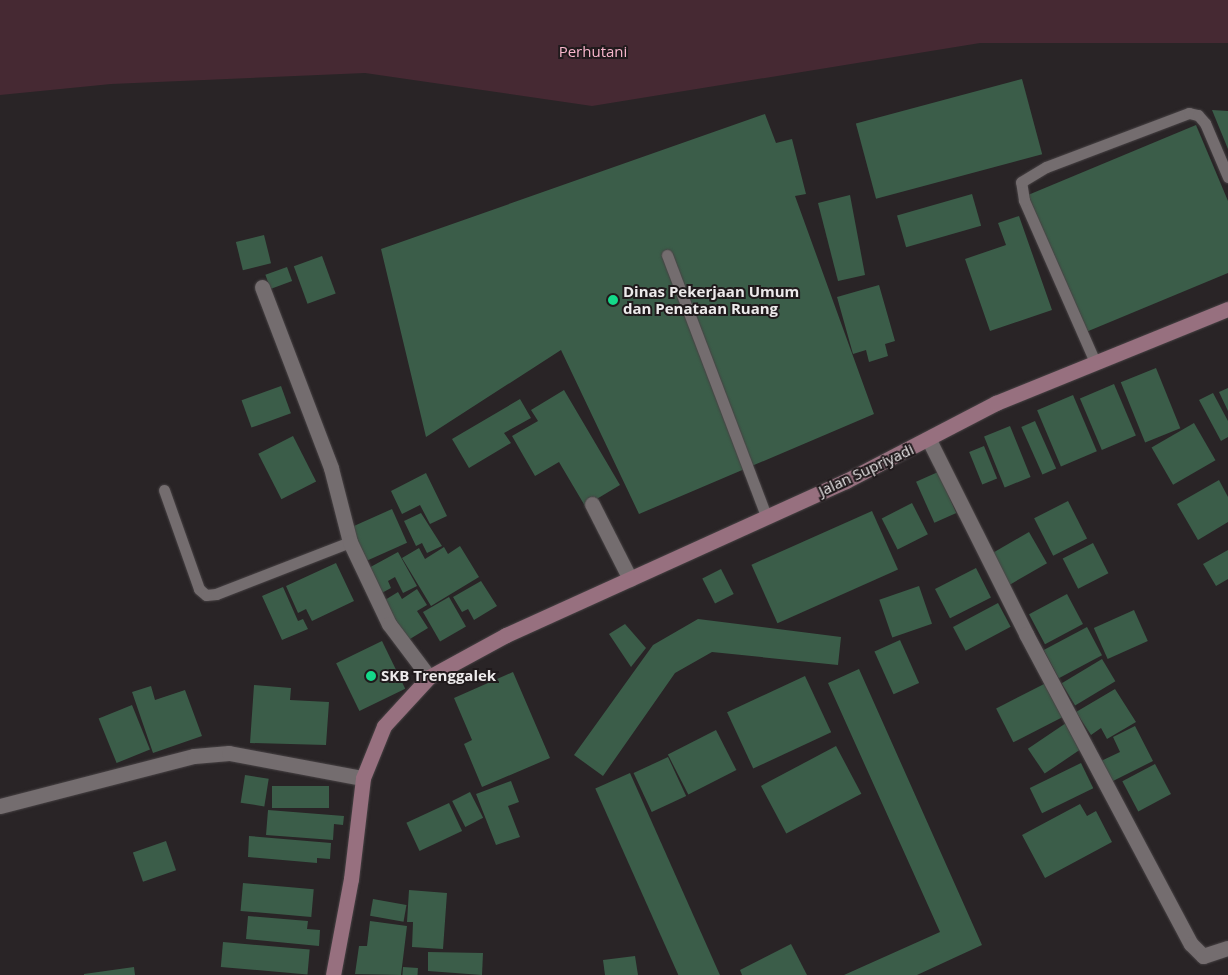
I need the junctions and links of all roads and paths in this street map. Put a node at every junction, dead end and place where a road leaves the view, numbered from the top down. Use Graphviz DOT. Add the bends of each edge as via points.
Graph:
graph roads {
  1 [pos="1228,177"];
  2 [pos="667,255"];
  3 [pos="262,287"];
  4 [pos="1228,308"];
  5 [pos="1094,360"];
  6 [pos="929,440"];
  7 [pos="164,490"];
  8 [pos="592,504"];
  9 [pos="765,513"];
  10 [pos="350,542"];
  11 [pos="630,579"];
  12 [pos="429,677"];
  13 [pos="363,778"];
  14 [pos="0,806"];
  15 [pos="1228,948"];
  16 [pos="333,975"];
  1 -- 5 [label="lane" via="1205,123 1198,114 1189,113 1046,167 1021,182 1024,200"];
  2 -- 9 [label="lane"];
  3 -- 10 [label="street" via="331,468"];
  4 -- 5 [label="main road, Jalan Supriyadi"];
  5 -- 6 [label="main road, Jalan Supriyadi" via="996,403"];
  6 -- 9 [label="main road, Jalan Supriyadi"];
  6 -- 15 [label="street" via="1026,634 1191,944 1203,956"];
  7 -- 10 [label="lane" via="199,589 206,595 216,594"];
  8 -- 11 [label="street"];
  9 -- 11 [label="main road, Jalan Supriyadi"];
  10 -- 12 [label="street" via="389,624"];
  11 -- 12 [label="main road, Jalan Supriyadi" via="506,634"];
  12 -- 13 [label="main road, Jalan Supriyadi" via="384,726"];
  13 -- 14 [label="street" via="229,753 194,756"];
  13 -- 16 [label="main road, Jalan Supriyadi" via="351,879"];
}
